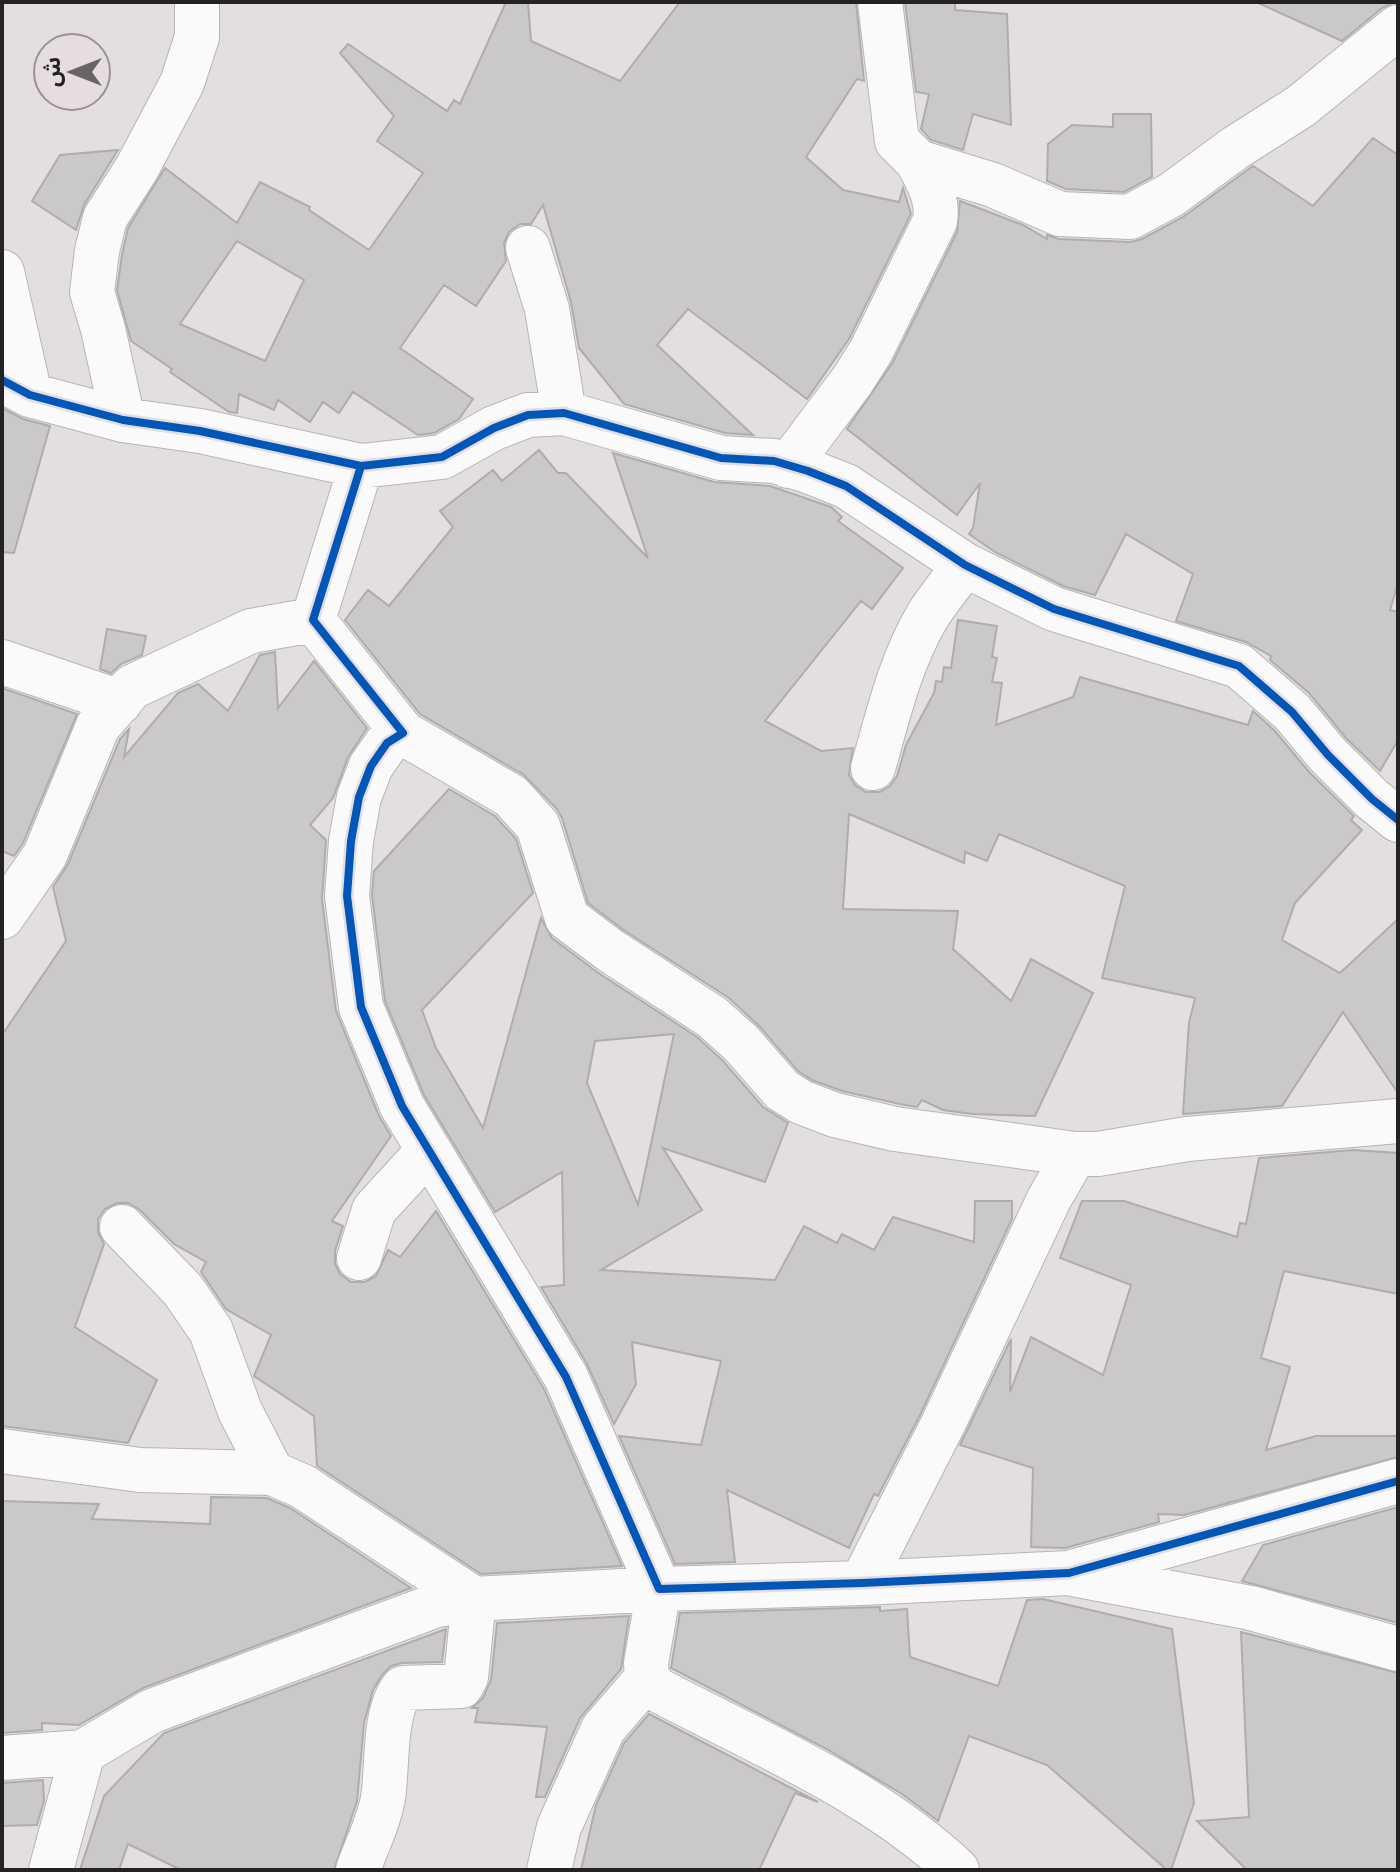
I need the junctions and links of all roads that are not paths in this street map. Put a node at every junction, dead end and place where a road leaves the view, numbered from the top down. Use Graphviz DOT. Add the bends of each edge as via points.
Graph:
graph roads {
  1 [pos="197,2"];
  2 [pos="880,2"];
  3 [pos="1398,27"];
  4 [pos="918,162"];
  5 [pos="528,248"];
  6 [pos="2,272"];
  7 [pos="16,388"];
  8 [pos="564,413"];
  9 [pos="123,420"];
  10 [pos="361,466"];
  11 [pos="788,466"];
  12 [pos="965,565"];
  13 [pos="313,620"];
  14 [pos="2,662"];
  15 [pos="120,702"];
  16 [pos="403,733"];
  17 [pos="873,768"];
  18 [pos="1398,820"];
  19 [pos="2,917"];
  20 [pos="1398,1121"];
  21 [pos="428,1151"];
  22 [pos="1075,1154"];
  23 [pos="122,1227"];
  24 [pos="359,1258"];
  25 [pos="2,1451"];
  26 [pos="272,1473"];
  27 [pos="1398,1481"];
  28 [pos="1069,1573"];
  29 [pos="862,1583"];
  30 [pos="659,1589"];
  31 [pos="474,1599"];
  32 [pos="1398,1649"];
  33 [pos="647,1678"];
  34 [pos="83,1752"];
  35 [pos="2,1758"];
  36 [pos="51,1870"];
  37 [pos="358,1870"];
  38 [pos="549,1870"];
  39 [pos="957,1870"];
  1 -- 9 [label="street" via="197,37 182,83 105,218 97,251 92,292"];
  2 -- 4 [label="street" via="897,141"];
  3 -- 4 [label="street" via="1301,106 1130,217 1060,214 993,185"];
  4 -- 11 [label="street" via="934,197 935,221 865,361"];
  5 -- 8 [label="street" via="547,309"];
  6 -- 7 [label="street"];
  7 -- 9 [label="street"];
  8 -- 10 [label="street" via="528,415 442,457"];
  8 -- 11 [label="street" via="721,458"];
  9 -- 10 [label="street"];
  10 -- 13 [label="street"];
  11 -- 12 [label="street" via="846,486"];
  12 -- 17 [label="street" via="927,617 904,666"];
  12 -- 18 [label="street" via="1054,609 1239,666"];
  13 -- 15 [label="street" via="251,631 132,687"];
  13 -- 16 [label="street"];
  14 -- 15 [label="street"];
  15 -- 19 [label="street" via="98,726 45,855"];
  16 -- 21 [label="street" via="377,757 359,797 347,896 361,1007 402,1106"];
  16 -- 22 [label="street" via="511,796 538,826 567,918 712,1017 791,1096 835,1115 895,1129"];
  20 -- 22 [label="street"];
  21 -- 24 [label="street" via="374,1210"];
  21 -- 30 [label="street" via="566,1377"];
  22 -- 29 [label="street"];
  23 -- 26 [label="street" via="183,1290 211,1331 240,1411"];
  25 -- 26 [label="street" via="140,1470"];
  26 -- 31 [label="street" via="302,1486"];
  27 -- 28 [label="street"];
  28 -- 29 [label="street"];
  28 -- 32 [label="street" via="1251,1608"];
  29 -- 30 [label="street"];
  30 -- 31 [label="street"];
  30 -- 33 [label="street"];
  31 -- 34 [label="street" via="437,1605 152,1711"];
  31 -- 37 [label="street" via="461,1686 403,1688 396,1698 383,1801"];
  33 -- 38 [label="street" via="603,1729 559,1827"];
  33 -- 39 [label="street" via="656,1689 892,1819"];
  34 -- 35 [label="street"];
  34 -- 36 [label="street"];
}
